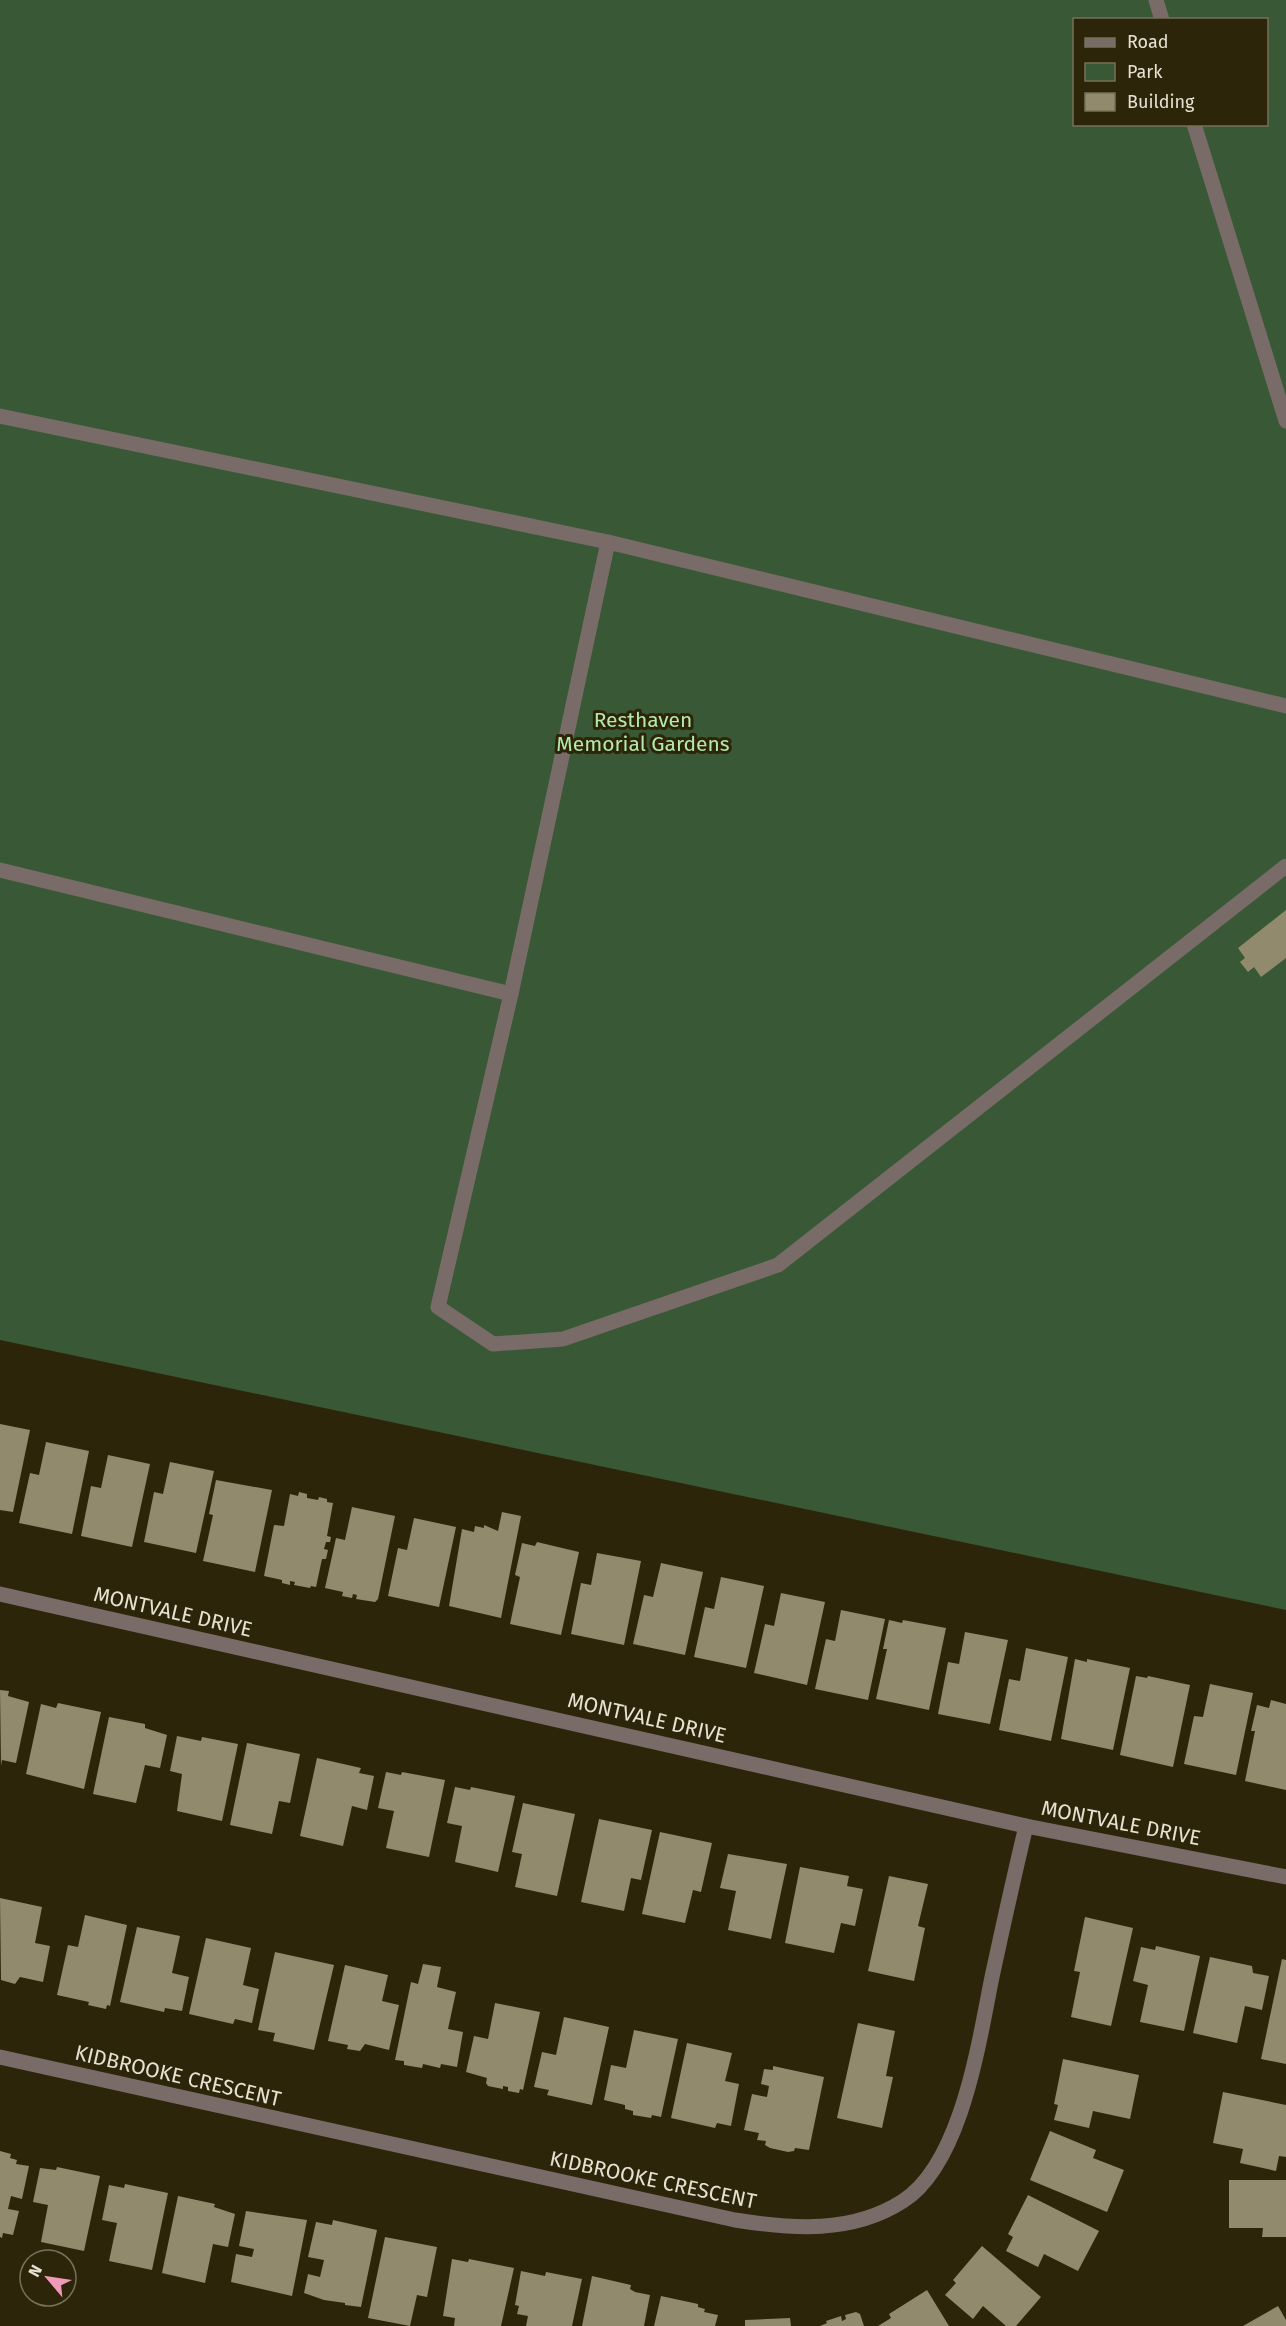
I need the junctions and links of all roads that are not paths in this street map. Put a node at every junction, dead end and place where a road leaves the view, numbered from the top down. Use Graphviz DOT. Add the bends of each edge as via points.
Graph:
graph roads {
  1 [pos="1156,0"];
  2 [pos="1161,18"];
  3 [pos="1195,126"];
  4 [pos="0,416"];
  5 [pos="1286,421"];
  6 [pos="608,542"];
  7 [pos="1286,706"];
  8 [pos="1286,866"];
  9 [pos="0,870"];
  10 [pos="511,994"];
  11 [pos="0,1594"];
  12 [pos="1026,1826"];
  13 [pos="1286,1877"];
  14 [pos="0,2057"];
  1 -- 2 [label="street"];
  3 -- 5 [label="street"];
  4 -- 6 [label="street"];
  6 -- 7 [label="street"];
  6 -- 10 [label="street"];
  8 -- 10 [label="street" via="778,1265 563,1339 493,1344 438,1307"];
  9 -- 10 [label="street"];
  11 -- 12 [label="street, MONTVALE DRIVE"];
  12 -- 13 [label="street, MONTVALE DRIVE"];
  12 -- 14 [label="street, KIDBROOKE CRESCENT" via="969,2083 949,2141 930,2175 904,2201 859,2221 809,2228 735,2220"];
}
